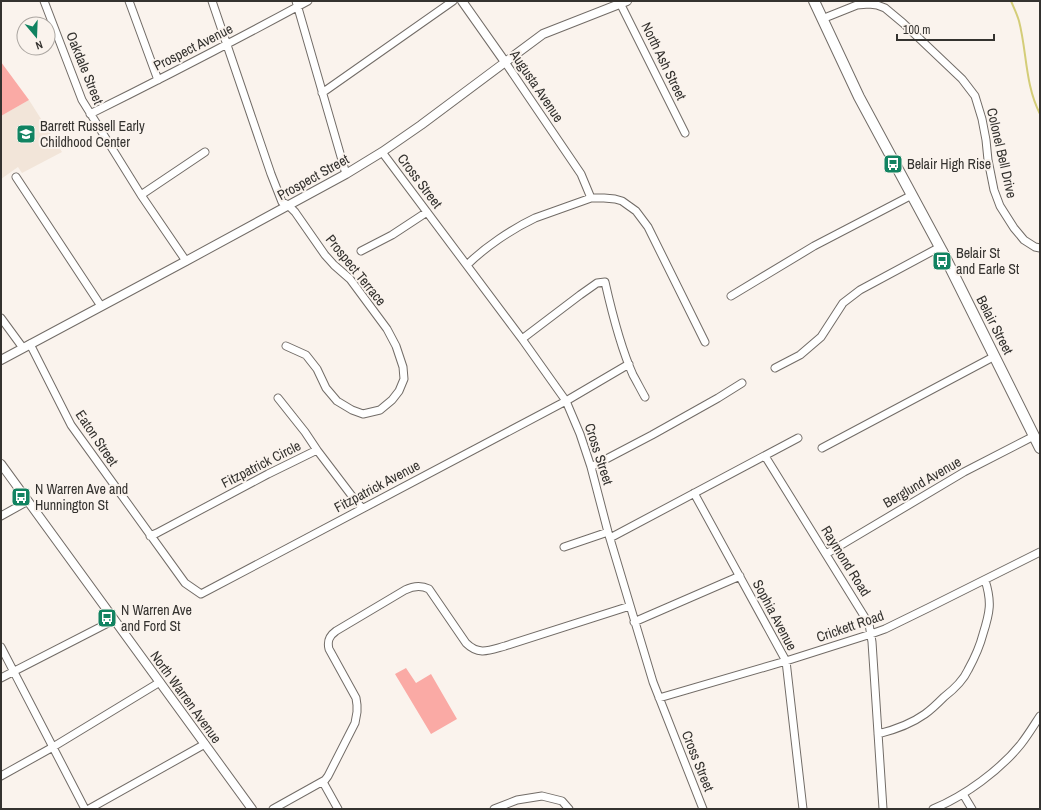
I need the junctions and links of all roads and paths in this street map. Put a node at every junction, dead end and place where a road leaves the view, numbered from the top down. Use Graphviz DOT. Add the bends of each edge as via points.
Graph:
graph roads {
  1 [pos="44,1"];
  2 [pos="129,1"];
  3 [pos="212,1"];
  4 [pos="308,1"];
  5 [pos="453,1"];
  6 [pos="462,1"];
  7 [pos="814,1"];
  8 [pos="622,2"];
  9 [pos="297,4"];
  10 [pos="822,19"];
  11 [pos="227,45"];
  12 [pos="505,62"];
  13 [pos="158,80"];
  14 [pos="322,93"];
  15 [pos="90,114"];
  16 [pos="685,133"];
  17 [pos="204,152"];
  18 [pos="382,152"];
  19 [pos="346,174"];
  20 [pos="16,177"];
  21 [pos="141,195"];
  22 [pos="912,195"];
  23 [pos="591,198"];
  24 [pos="288,205"];
  25 [pos="428,212"];
  26 [pos="940,247"];
  27 [pos="1040,248"];
  28 [pos="361,251"];
  29 [pos="186,262"];
  30 [pos="467,265"];
  31 [pos="731,296"];
  32 [pos="101,306"];
  33 [pos="1,318"];
  34 [pos="522,339"];
  35 [pos="705,342"];
  36 [pos="27,346"];
  37 [pos="286,346"];
  38 [pos="995,356"];
  39 [pos="1,360"];
  40 [pos="629,364"];
  41 [pos="775,368"];
  42 [pos="742,383"];
  43 [pos="645,397"];
  44 [pos="278,398"];
  45 [pos="566,401"];
  46 [pos="1034,436"];
  47 [pos="798,438"];
  48 [pos="822,448"];
  49 [pos="1040,448"];
  50 [pos="317,450"];
  51 [pos="766,456"];
  52 [pos="1,464"];
  53 [pos="591,467"];
  54 [pos="694,493"];
  55 [pos="28,501"];
  56 [pos="362,508"];
  57 [pos="1,516"];
  58 [pos="609,535"];
  59 [pos="150,536"];
  60 [pos="564,547"];
  61 [pos="1040,552"];
  62 [pos="826,554"];
  63 [pos="740,576"];
  64 [pos="986,580"];
  65 [pos="201,594"];
  66 [pos="630,606"];
  67 [pos="114,620"];
  68 [pos="634,622"];
  69 [pos="871,634"];
  70 [pos="1,648"];
  71 [pos="786,661"];
  72 [pos="13,672"];
  73 [pos="1,678"];
  74 [pos="160,682"];
  75 [pos="659,698"];
  76 [pos="1039,720"];
  77 [pos="878,734"];
  78 [pos="205,744"];
  79 [pos="53,747"];
  80 [pos="1,776"];
  81 [pos="323,782"];
  82 [pos="963,794"];
  83 [pos="85,809"];
  84 [pos="89,809"];
  85 [pos="252,809"];
  86 [pos="273,809"];
  87 [pos="338,809"];
  88 [pos="494,809"];
  89 [pos="569,809"];
  90 [pos="703,809"];
  91 [pos="803,809"];
  92 [pos="883,809"];
  93 [pos="934,809"];
  94 [pos="972,809"];
  1 -- 15 [label="street, Oakdale Street" via="76,86"];
  2 -- 13 [label="street"];
  3 -- 11 [label="street, Prospect Terrace"];
  4 -- 9 [label="street, Prospect Avenue"];
  5 -- 14 [label="street"];
  6 -- 12 [label="street, Augusta Avenue"];
  7 -- 10 [label="main road, Belair Street"];
  8 -- 12 [label="street, Prospect Street" via="543,34"];
  8 -- 16 [label="street, North Ash Street"];
  9 -- 11 [label="street, Prospect Avenue"];
  9 -- 14 [label="street"];
  10 -- 22 [label="main road, Belair Street" via="859,97"];
  10 -- 27 [label="street, Colonel Bell Drive" via="857,5 870,4 885,8 962,79 974,96 982,120 994,190 1000,206 1024,240"];
  11 -- 13 [label="street, Prospect Avenue"];
  11 -- 24 [label="street, Prospect Terrace" via="271,174 282,202"];
  12 -- 18 [label="street, Prospect Street"];
  12 -- 23 [label="street, Augusta Avenue" via="581,174"];
  13 -- 15 [label="street, Prospect Avenue"];
  14 -- 19 [label="street"];
  15 -- 21 [label="street, Oakdale Street"];
  17 -- 21 [label="street"];
  18 -- 19 [label="street, Prospect Street"];
  18 -- 25 [label="street, Cross Street"];
  19 -- 24 [label="street, Prospect Street"];
  20 -- 32 [label="street"];
  21 -- 29 [label="street, Oakdale Street"];
  22 -- 26 [label="main road, Belair Street"];
  22 -- 31 [label="street" via="814,246"];
  23 -- 30 [label="street" via="526,222 506,234"];
  23 -- 35 [label="street" via="622,201 636,211 648,227"];
  24 -- 29 [label="street, Prospect Street"];
  24 -- 37 [label="street, Prospect Terrace" via="325,255 350,279 387,329 396,346 404,379 399,392 392,400 380,410 363,414 337,401 306,355"];
  25 -- 28 [label="street"];
  25 -- 30 [label="street, Cross Street"];
  26 -- 38 [label="main road, Belair Street"];
  26 -- 41 [label="street" via="854,294 843,303 821,337 800,355"];
  29 -- 32 [label="street, Prospect Street"];
  30 -- 34 [label="street, Cross Street"];
  32 -- 36 [label="street, Prospect Street"];
  33 -- 36 [label="street, Eaton Street"];
  34 -- 40 [label="street" via="580,295 598,283 605,282 613,317"];
  34 -- 45 [label="street, Cross Street"];
  36 -- 39 [label="street, Prospect Street"];
  36 -- 59 [label="street, Eaton Street" via="71,425"];
  38 -- 46 [label="main road, Belair Street"];
  38 -- 48 [label="street"];
  40 -- 43 [label="street"];
  40 -- 45 [label="street, Fitzpatrick Avenue"];
  42 -- 53 [label="street"];
  44 -- 50 [label="street"];
  45 -- 53 [label="street, Cross Street"];
  45 -- 56 [label="street, Fitzpatrick Avenue"];
  46 -- 49 [label="main road, Belair Street"];
  46 -- 62 [label="street, Berglund Avenue" via="964,472"];
  47 -- 51 [label="street"];
  50 -- 56 [label="street, Fitzpatrick Circle"];
  50 -- 59 [label="street, Fitzpatrick Circle"];
  51 -- 54 [label="street"];
  51 -- 62 [label="street, Raymond Road"];
  52 -- 55 [label="street, North Warren Avenue"];
  53 -- 58 [label="street, Cross Street"];
  54 -- 58 [label="street"];
  54 -- 63 [label="street, Sophia Avenue"];
  55 -- 57 [label="street"];
  55 -- 67 [label="street, North Warren Avenue"];
  56 -- 65 [label="street, Fitzpatrick Avenue"];
  58 -- 60 [label="street"];
  58 -- 66 [label="street, Cross Street"];
  59 -- 65 [label="street, Eaton Street" via="185,583"];
  61 -- 64 [label="street, Crickett Road"];
  62 -- 69 [label="street, Raymond Road" via="867,620"];
  63 -- 68 [label="street"];
  63 -- 71 [label="street, Sophia Avenue"];
  64 -- 69 [label="street, Crickett Road"];
  64 -- 77 [label="street" via="990,598 987,623 968,672 955,688 925,714"];
  66 -- 68 [label="street, Cross Street"];
  66 -- 81 [label="street" via="506,646 479,651 463,639 432,592 420,586 408,588 330,636 329,649 355,695 357,712 342,748"];
  67 -- 72 [label="street"];
  67 -- 74 [label="street, North Warren Avenue"];
  68 -- 75 [label="street, Cross Street"];
  69 -- 71 [label="street, Crickett Road"];
  69 -- 77 [label="street, Raymond Road"];
  70 -- 72 [label="street"];
  71 -- 75 [label="street, Crickett Road"];
  71 -- 91 [label="street, Sophia Avenue"];
  72 -- 73 [label="street"];
  72 -- 79 [label="street"];
  74 -- 78 [label="street, North Warren Avenue"];
  74 -- 79 [label="street"];
  75 -- 90 [label="street, Cross Street"];
  76 -- 82 [label="street" via="1022,743 998,768"];
  77 -- 92 [label="street, Raymond Road"];
  78 -- 84 [label="street"];
  78 -- 85 [label="street, North Warren Avenue"];
  79 -- 80 [label="street"];
  79 -- 83 [label="street"];
  81 -- 86 [label="street"];
  81 -- 87 [label="street"];
  82 -- 93 [label="street"];
  82 -- 94 [label="street"];
  88 -- 89 [label="street" via="517,800 542,796 562,802"];
}
